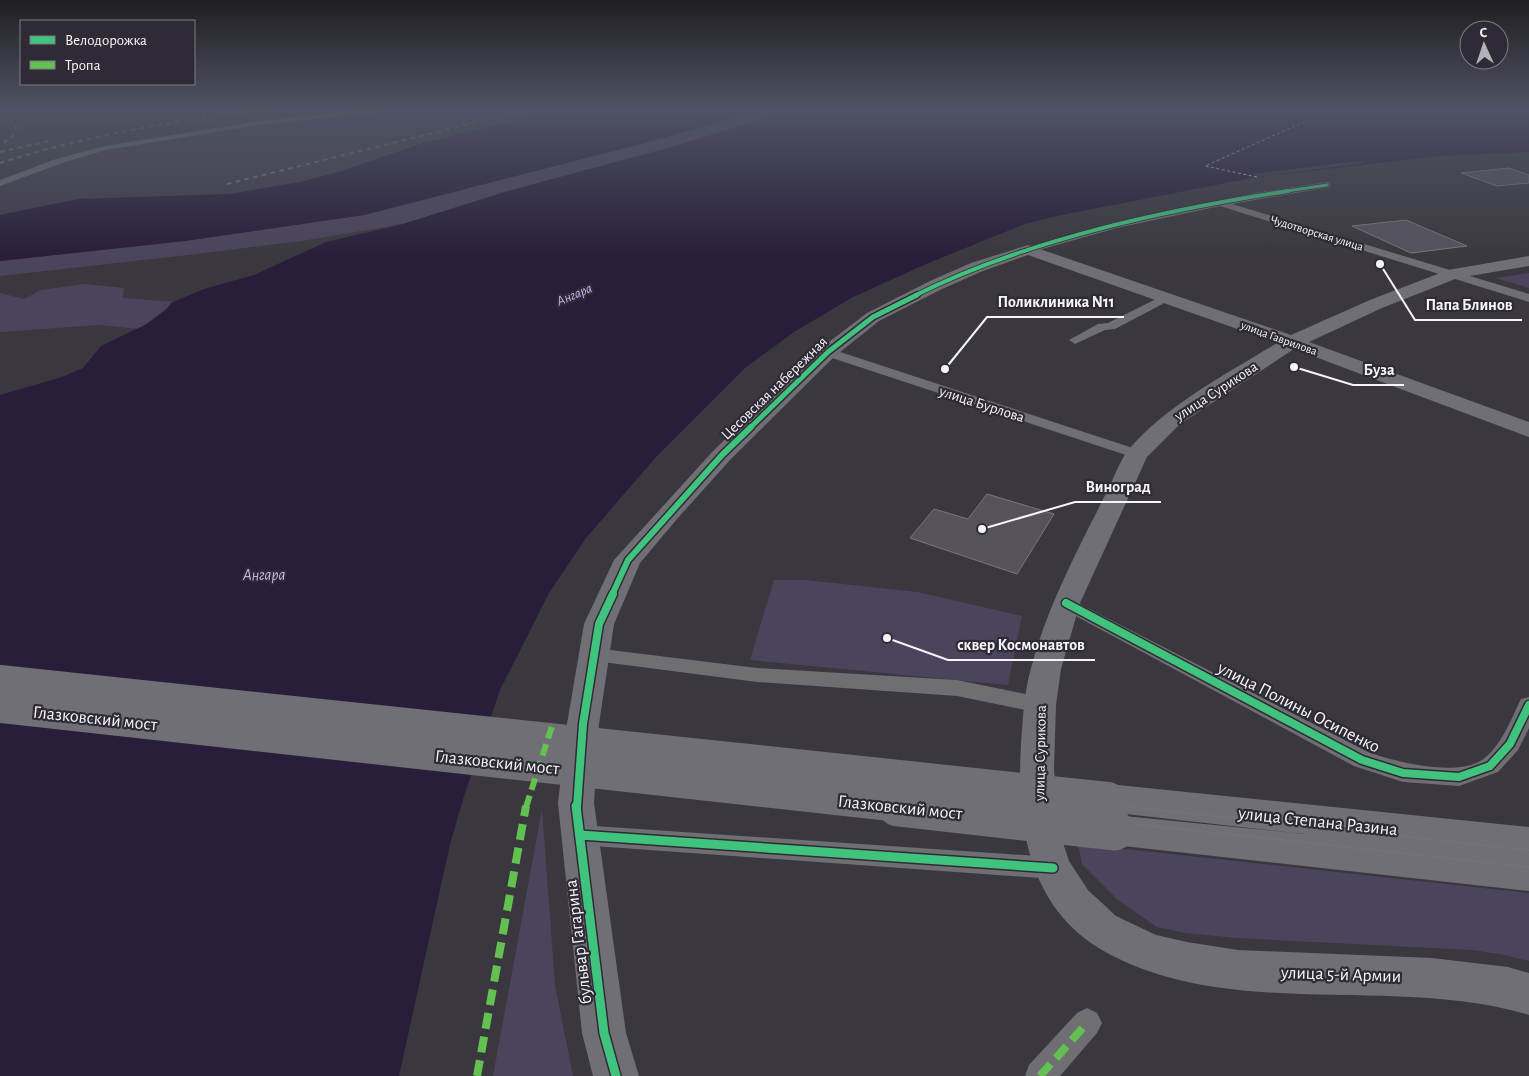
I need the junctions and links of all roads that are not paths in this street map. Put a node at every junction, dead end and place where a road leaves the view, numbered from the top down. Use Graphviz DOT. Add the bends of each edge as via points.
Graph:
graph roads {
  1 [pos="62,160"];
  2 [pos="0,183"];
  3 [pos="1328,185"];
  4 [pos="1220,203"];
  5 [pos="1028,250"];
  6 [pos="1529,261"];
  7 [pos="1454,274"];
  8 [pos="1166,298"];
  9 [pos="1529,298"];
  10 [pos="1075,340"];
  11 [pos="1292,342"];
  12 [pos="828,352"];
  13 [pos="1529,430"];
  14 [pos="1138,454"];
  15 [pos="1066,603"];
  16 [pos="594,655"];
  17 [pos="0,681"];
  18 [pos="1040,705"];
  19 [pos="1529,705"];
  20 [pos="0,707"];
  21 [pos="1111,814"];
  22 [pos="578,819"];
  23 [pos="1529,843"];
  24 [pos="1053,868"];
  25 [pos="1529,874"];
  26 [pos="1154,954"];
  27 [pos="1529,994"];
  28 [pos="1087,1023"];
  29 [pos="616,1076"];
  30 [pos="1040,1076"];
  1 -- 2 [label="street"];
  3 -- 4 [label="street, Цесовская набережная"];
  4 -- 5 [label="street, Цесовская набережная" via="1115,225"];
  4 -- 7 [label="street, Чудотворская улица"];
  5 -- 8 [label="main road, улица Гаврилова"];
  5 -- 12 [label="main road, Цесовская набережная" via="977,267 873,317"];
  6 -- 7 [label="main road, улица Сурикова"];
  7 -- 9 [label="street, Чудотворская улица"];
  7 -- 11 [label="main road, улица Сурикова" via="1376,304"];
  8 -- 10 [label="street" via="1112,326 1102,326"];
  8 -- 11 [label="main road, улица Гаврилова"];
  11 -- 13 [label="main road, улица Гаврилова"];
  11 -- 14 [label="main road, улица Сурикова" via="1172,419"];
  12 -- 14 [label="street, улица Бурлова"];
  12 -- 16 [label="main road, Цесовская набережная" via="722,455 628,560 600,624"];
  14 -- 15 [label="main road, улица Сурикова"];
  15 -- 18 [label="main road, улица Сурикова" via="1050,654"];
  15 -- 19 [label="street, улица Полины Осипенко" via="1362,760 1404,773 1459,777 1490,766 1510,744"];
  16 -- 18 [label="street" via="757,675 957,688"];
  16 -- 22 [label="main road, Цесовская набережная" via="583,724"];
  17 -- 21 [label="main road, Глазковский мост, bridge"];
  18 -- 24 [label="main road, улица Сурикова" via="1037,769 1040,816"];
  20 -- 21 [label="main road, Глазковский мост, bridge"];
  21 -- 23 [label="main road, улица Степана Разина"];
  21 -- 25 [label="main road, улица Степана Разина"];
  22 -- 24 [label="street"];
  22 -- 29 [label="main road, бульвар Гагарина" via="604,1034"];
  24 -- 26 [label="main road, улица Сурикова" via="1074,903 1102,929"];
  26 -- 27 [label="main road, улица 5-й Армии" via="1238,970 1432,978 1508,988"];
  28 -- 30 [label="street"];
}
